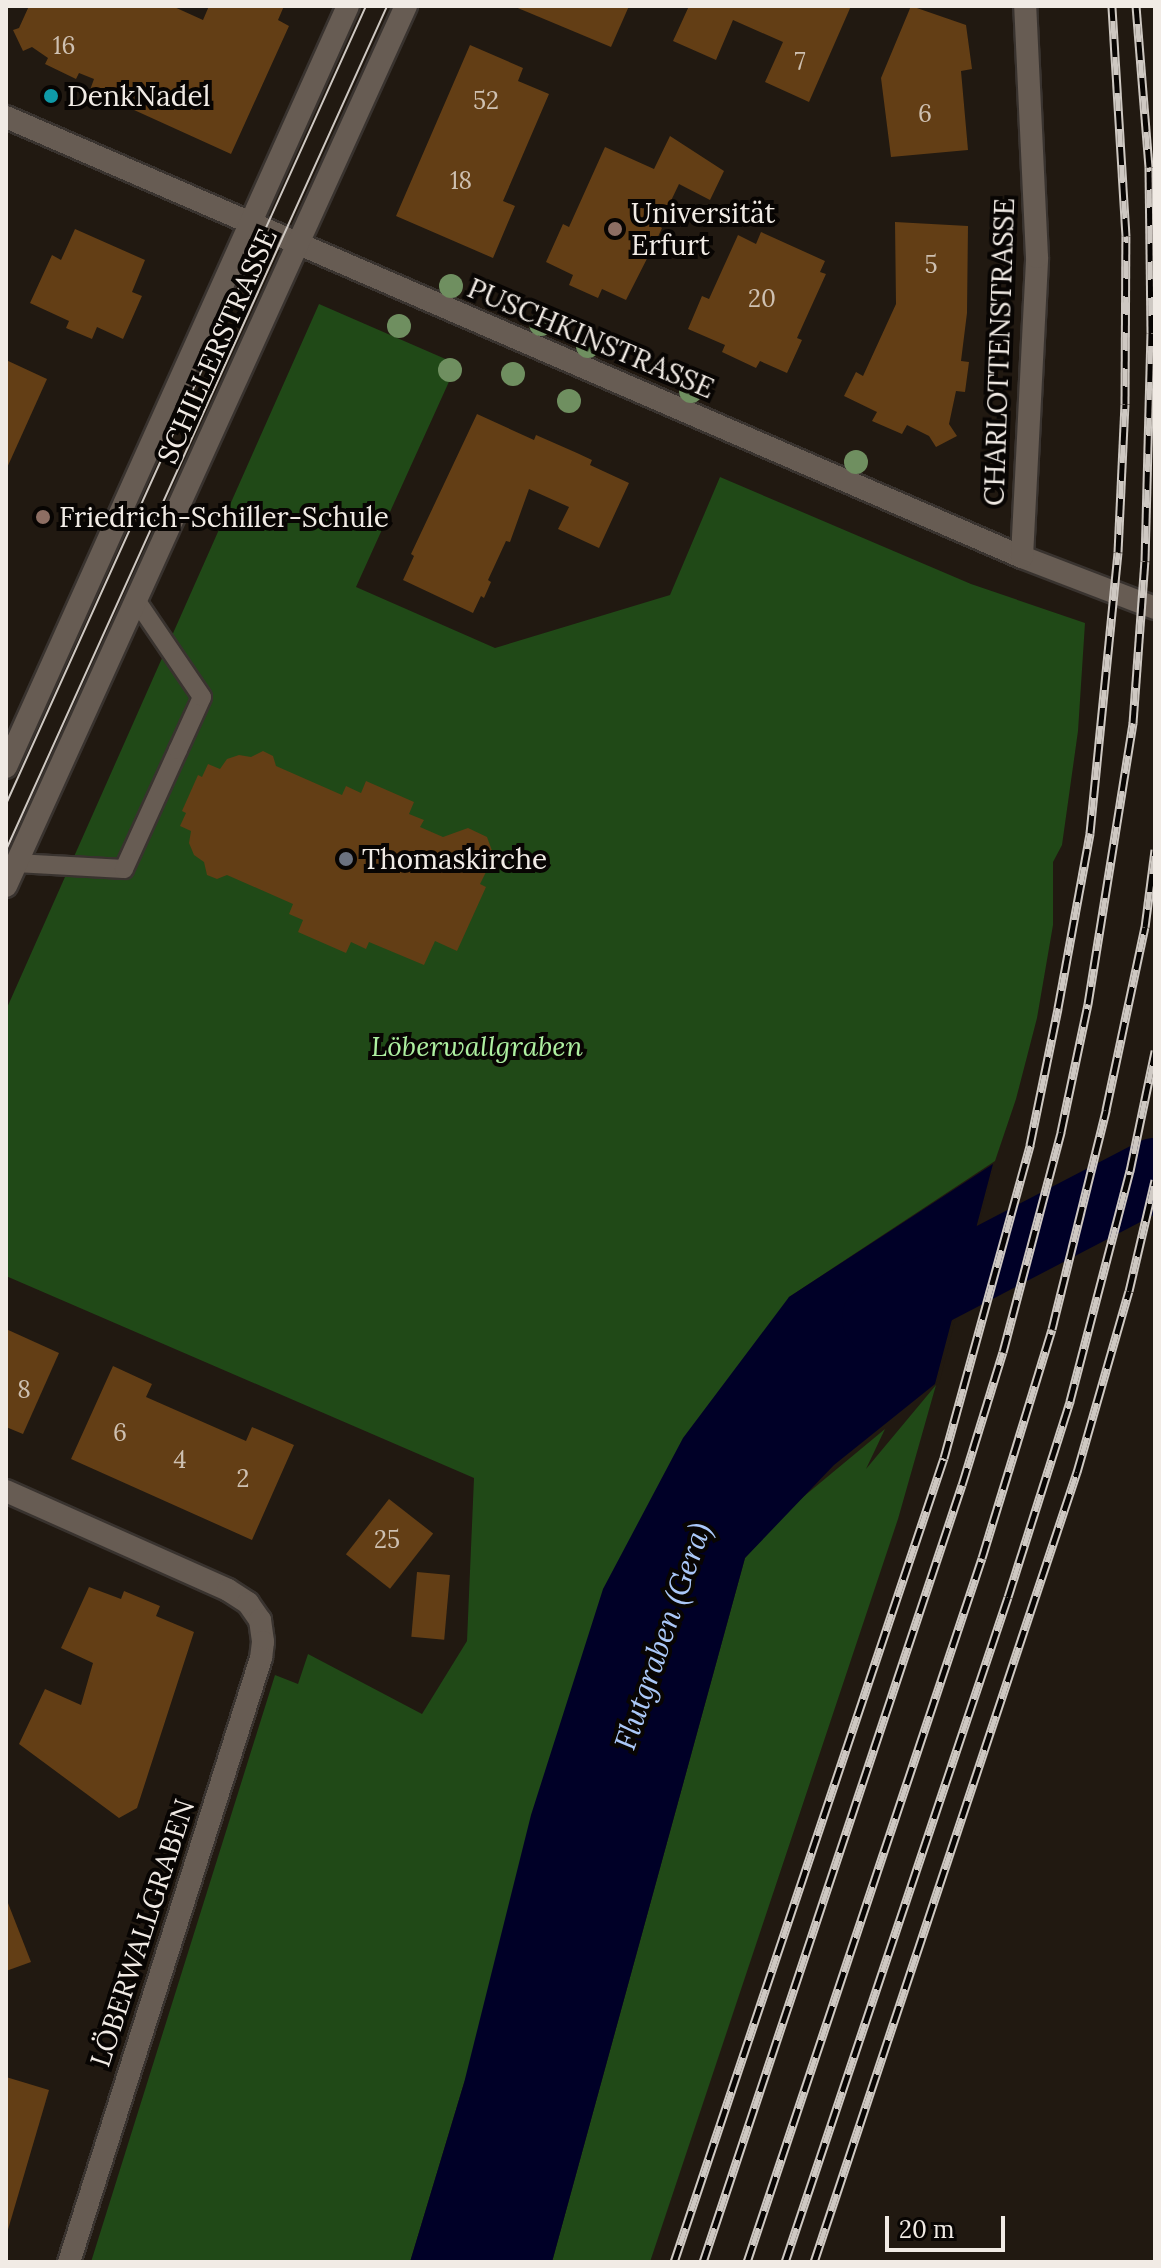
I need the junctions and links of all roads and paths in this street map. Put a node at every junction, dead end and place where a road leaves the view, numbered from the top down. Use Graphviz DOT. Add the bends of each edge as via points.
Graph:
graph roads {
  1 [pos="348,6"];
  2 [pos="406,6"];
  3 [pos="1025,6"];
  4 [pos="6,117"];
  5 [pos="250,224"];
  6 [pos="296,244"];
  7 [pos="1022,557"];
  8 [pos="136,600"];
  9 [pos="1155,608"];
  10 [pos="6,767"];
  11 [pos="16,863"];
  12 [pos="6,886"];
  13 [pos="6,1491"];
  14 [pos="69,2262"];
  1 -- 5 [label="street, SCHILLERSTRASSE"];
  2 -- 6 [label="street, SCHILLERSTRASSE"];
  3 -- 7 [label="street, CHARLOTTENSTRASSE" via="1037,257"];
  4 -- 5 [label="street, PUSCHKINSTRASSE"];
  5 -- 6 [label="street, PUSCHKINSTRASSE"];
  5 -- 10 [label="street, SCHILLERSTRASSE"];
  6 -- 7 [label="street, PUSCHKINSTRASSE"];
  6 -- 8 [label="street, SCHILLERSTRASSE"];
  7 -- 9 [label="street, PUSCHKINSTRASSE"];
  8 -- 11 [label="street, SCHILLERSTRASSE"];
  8 -- 11 [label="lane" via="202,697 124,869"];
  11 -- 12 [label="street, SCHILLERSTRASSE"];
  13 -- 14 [label="street, LÖBERWALLGRABEN" via="228,1590 248,1603 260,1620 261,1658"];
}
